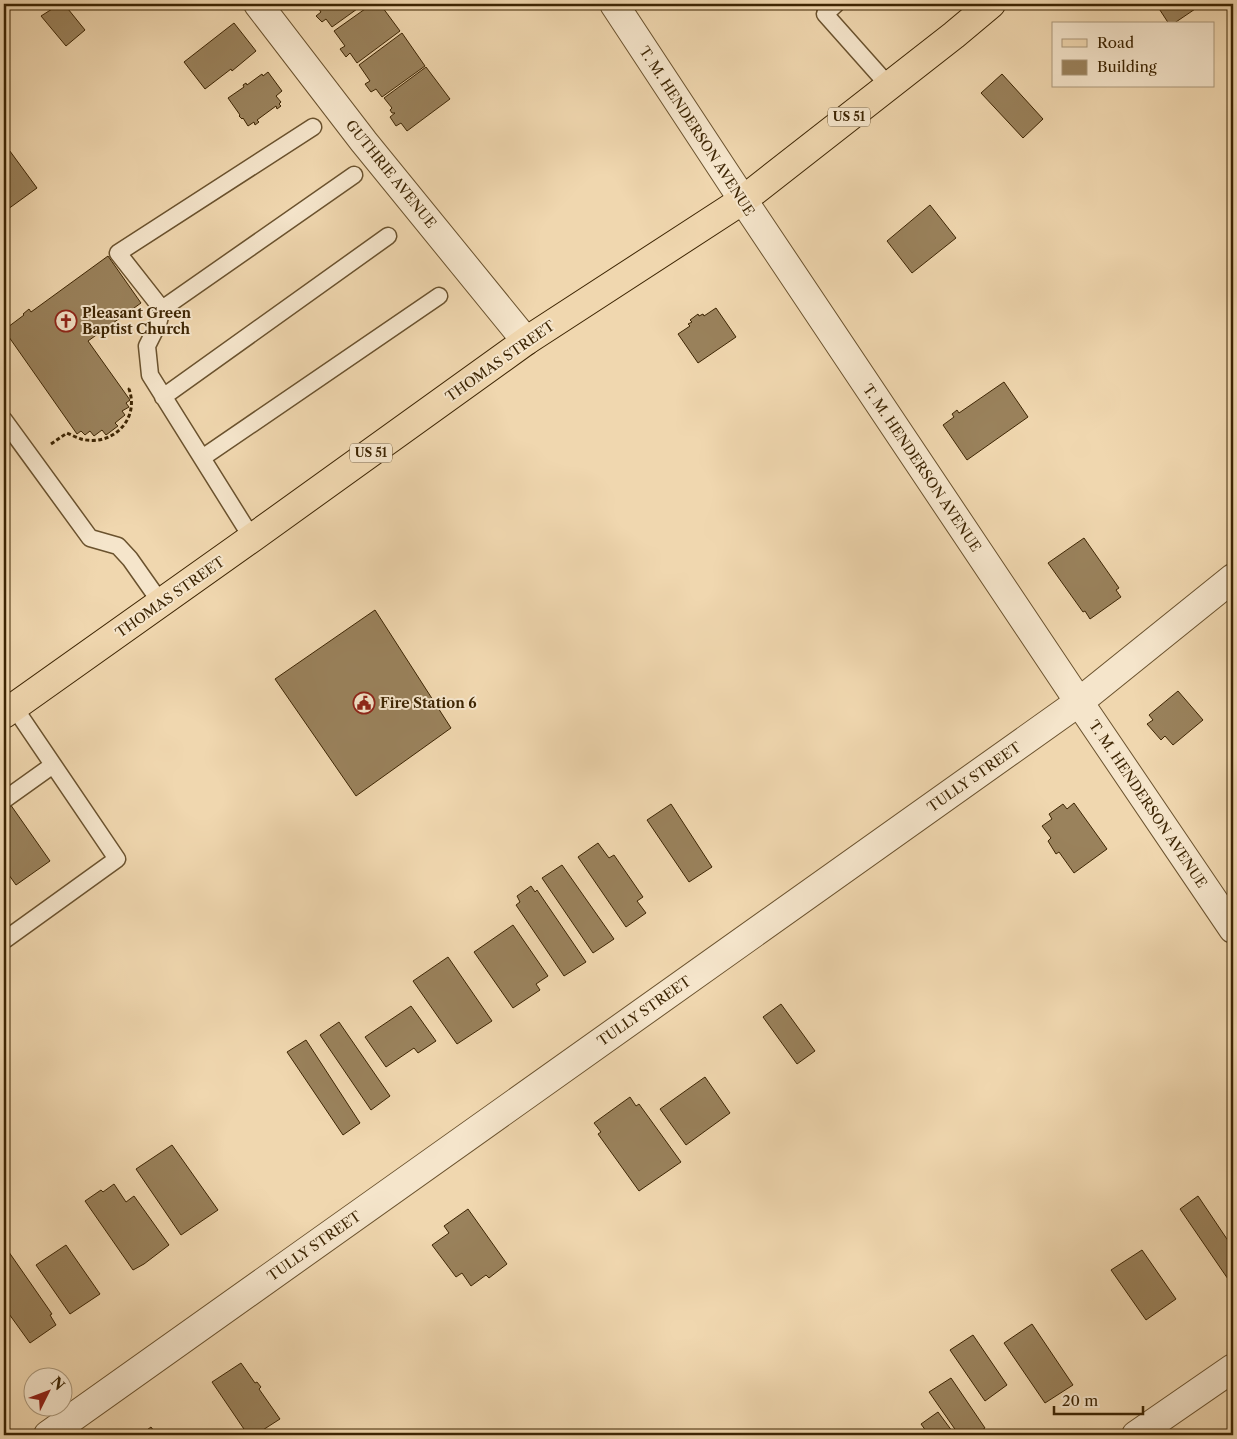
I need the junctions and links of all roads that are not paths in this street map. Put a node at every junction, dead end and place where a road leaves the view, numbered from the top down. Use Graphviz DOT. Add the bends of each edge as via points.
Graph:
graph roads {
  1 [pos="258,4"];
  2 [pos="614,4"];
  3 [pos="991,4"];
  4 [pos="826,7"];
  5 [pos="889,86"];
  6 [pos="313,127"];
  7 [pos="354,175"];
  8 [pos="743,200"];
  9 [pos="388,236"];
  10 [pos="439,296"];
  11 [pos="162,309"];
  12 [pos="526,341"];
  13 [pos="164,397"];
  14 [pos="4,420"];
  15 [pos="202,458"];
  16 [pos="252,538"];
  17 [pos="1233,578"];
  18 [pos="161,603"];
  19 [pos="1079,702"];
  20 [pos="9,710"];
  21 [pos="53,766"];
  22 [pos="4,800"];
  23 [pos="1233,929"];
  24 [pos="4,936"];
  25 [pos="1233,1368"];
  26 [pos="48,1435"];
  27 [pos="1136,1435"];
  1 -- 12 [label="street, GUTHRIE AVENUE" via="364,142"];
  2 -- 8 [label="street, T. M. HENDERSON AVENUE"];
  3 -- 5 [label="main road, THOMAS STREET / US 51"];
  4 -- 5 [label="lane"];
  5 -- 8 [label="main road, THOMAS STREET / US 51"];
  6 -- 11 [label="lane" via="118,253"];
  7 -- 11 [label="lane"];
  8 -- 12 [label="main road, THOMAS STREET / US 51"];
  8 -- 19 [label="street, T. M. HENDERSON AVENUE"];
  9 -- 13 [label="lane"];
  10 -- 15 [label="lane"];
  11 -- 13 [label="lane" via="147,346 150,375"];
  12 -- 16 [label="main road, THOMAS STREET / US 51"];
  13 -- 15 [label="lane"];
  14 -- 18 [label="lane" via="90,538 118,546"];
  15 -- 16 [label="lane"];
  16 -- 18 [label="main road, THOMAS STREET / US 51"];
  17 -- 19 [label="street, TULLY STREET"];
  18 -- 20 [label="main road, THOMAS STREET / US 51"];
  19 -- 23 [label="street, T. M. HENDERSON AVENUE"];
  19 -- 26 [label="street, TULLY STREET"];
  20 -- 21 [label="lane"];
  21 -- 22 [label="lane"];
  21 -- 24 [label="lane" via="117,859 6,939"];
  25 -- 27 [label="street"];
}
